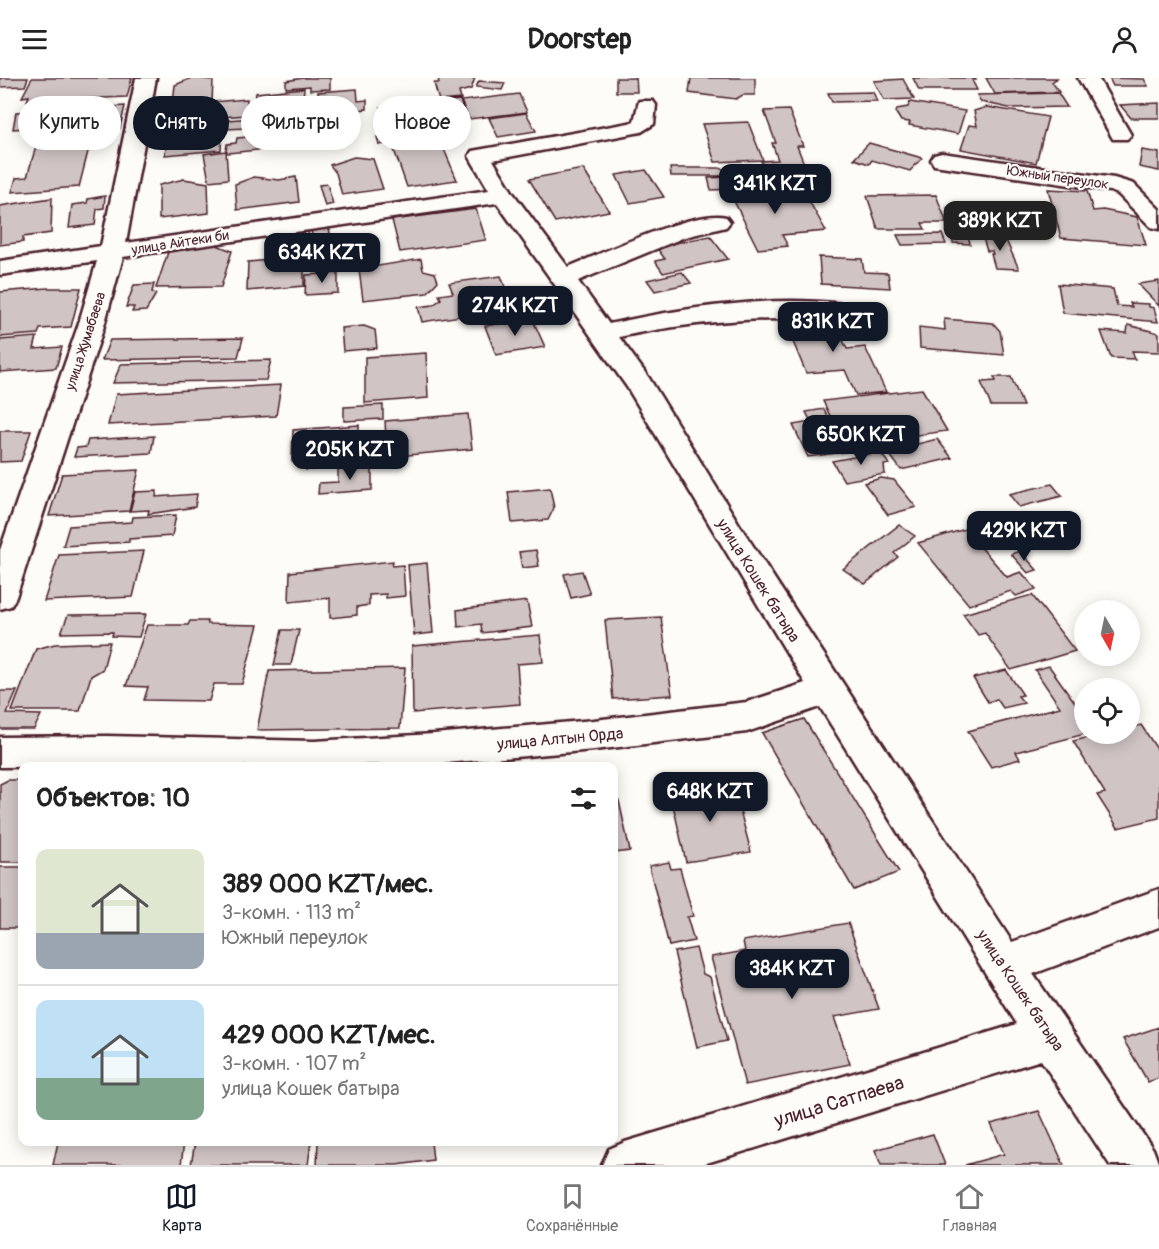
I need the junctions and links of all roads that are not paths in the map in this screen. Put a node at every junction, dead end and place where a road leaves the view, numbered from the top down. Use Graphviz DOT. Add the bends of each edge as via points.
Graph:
graph roads {
  1 [pos="147,78"];
  2 [pos="1088,78"];
  3 [pos="646,105"];
  4 [pos="1120,135"];
  5 [pos="942,160"];
  6 [pos="1149,184"];
  7 [pos="1126,189"];
  8 [pos="503,195"];
  9 [pos="718,222"];
  10 [pos="1159,222"];
  11 [pos="112,252"];
  12 [pos="0,268"];
  13 [pos="563,278"];
  14 [pos="872,316"];
  15 [pos="603,333"];
  16 [pos="0,597"];
  17 [pos="828,690"];
  18 [pos="0,752"];
  19 [pos="1159,908"];
  20 [pos="1003,964"];
  21 [pos="1051,1035"];
  22 [pos="626,1165"];
  23 [pos="1137,1165"];
  1 -- 11 [label="street, улица Жумабаева"];
  2 -- 4 [label="street"];
  3 -- 8 [label="street, улица Кошек батыра" via="644,124 634,128 480,156"];
  5 -- 7 [label="street, Южный переулок"];
  6 -- 7 [label="street"];
  7 -- 10 [label="street, Южный переулок"];
  8 -- 11 [label="street, улица Айтеки би"];
  8 -- 13 [label="street, улица Кошек батыра"];
  9 -- 13 [label="street" via="677,232"];
  11 -- 12 [label="street, улица Айтеки би"];
  11 -- 16 [label="street, улица Жумабаева"];
  13 -- 15 [label="street, улица Кошек батыра"];
  14 -- 15 [label="street" via="824,310 752,312 652,321"];
  15 -- 17 [label="street, улица Кошек батыра" via="639,384"];
  17 -- 18 [label="street, улица Алтын Орда" via="747,717 434,749 314,756"];
  17 -- 20 [label="street, улица Кошек батыра"];
  19 -- 20 [label="street"];
  20 -- 21 [label="street, улица Кошек батыра"];
  21 -- 22 [label="street, улица Сатпаева"];
  21 -- 23 [label="street, улица Кошек батыра"];
}
